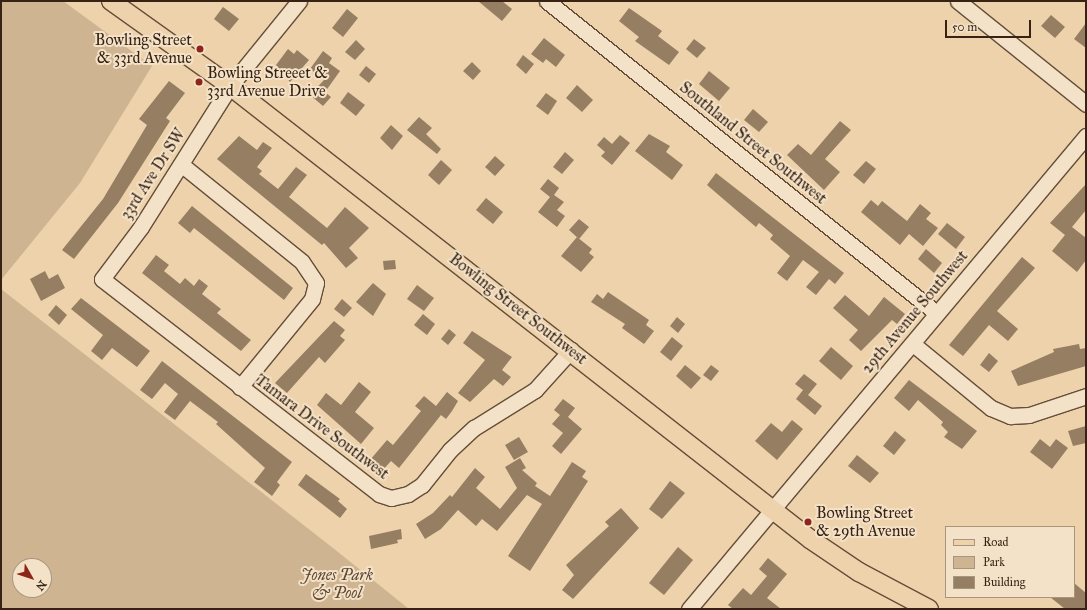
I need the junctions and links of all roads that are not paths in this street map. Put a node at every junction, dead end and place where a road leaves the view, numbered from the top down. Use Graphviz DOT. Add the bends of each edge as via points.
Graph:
graph roads {
  1 [pos="111,1"];
  2 [pos="299,1"];
  3 [pos="547,1"];
  4 [pos="958,1"];
  5 [pos="230,86"];
  6 [pos="1086,104"];
  7 [pos="1086,136"];
  8 [pos="182,165"];
  9 [pos="102,279"];
  10 [pos="937,313"];
  11 [pos="913,344"];
  12 [pos="571,350"];
  13 [pos="240,387"];
  14 [pos="1086,396"];
  15 [pos="773,510"];
  16 [pos="689,609"];
  17 [pos="929,609"];
  1 -- 5 [label="main road, Bowling Street Southwest"];
  2 -- 5 [label="street, 33rd Ave Dr SW"];
  3 -- 10 [label="street, Southland Street Southwest"];
  4 -- 6 [label="street"];
  5 -- 8 [label="street, 33rd Ave Dr SW"];
  5 -- 12 [label="main road, Bowling Street Southwest"];
  7 -- 10 [label="street, 29th Avenue Southwest"];
  8 -- 9 [label="street, 33rd Ave Dr SW"];
  8 -- 13 [label="street" via="302,262 316,283 312,299"];
  9 -- 13 [label="street, Tamara Drive Southwest"];
  10 -- 11 [label="street, 29th Avenue Southwest"];
  11 -- 14 [label="street" via="992,408 1010,416 1029,415"];
  11 -- 15 [label="street, 29th Avenue Southwest"];
  12 -- 13 [label="street, Tamara Drive Southwest" via="536,390 474,428 450,450 422,485 408,494 391,498 379,494"];
  12 -- 15 [label="main road, Bowling Street Southwest"];
  15 -- 16 [label="street, 29th Avenue Southwest"];
  15 -- 17 [label="main road, Bowling Street Southwest" via="834,556"];
}
